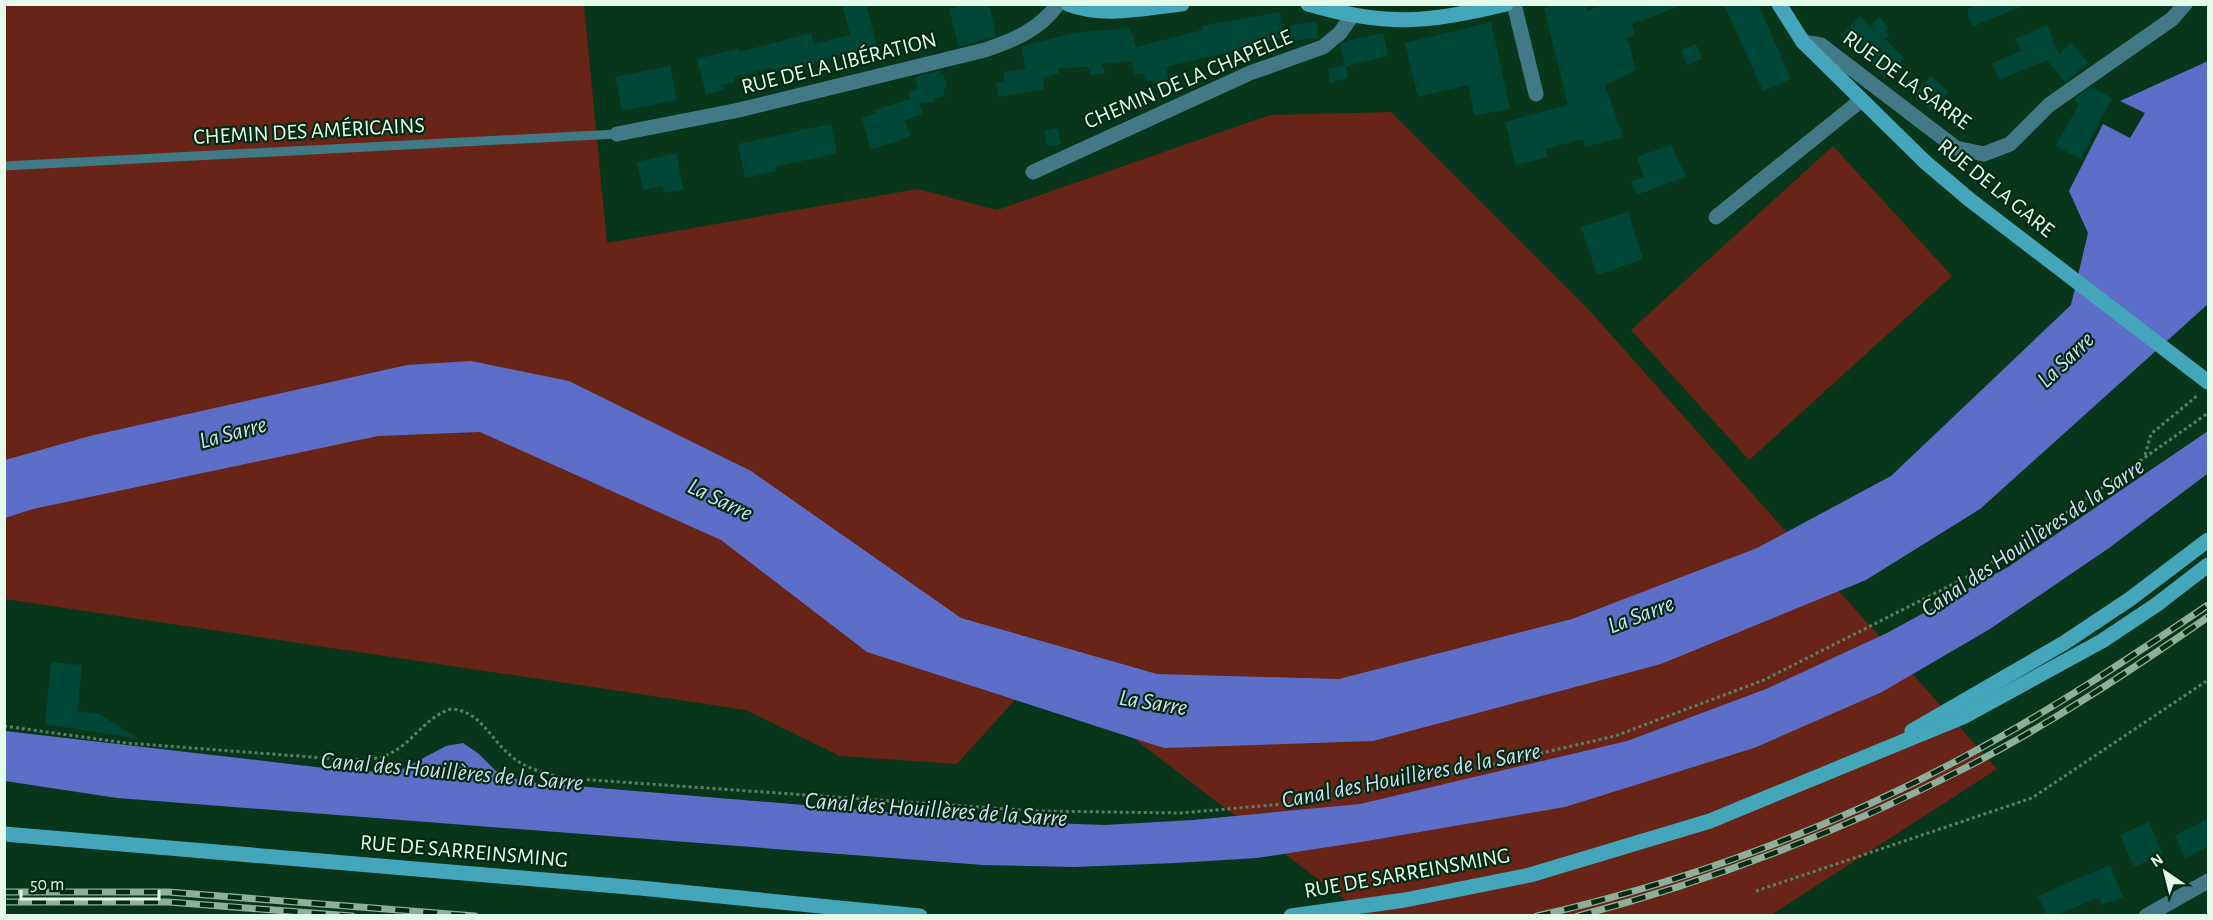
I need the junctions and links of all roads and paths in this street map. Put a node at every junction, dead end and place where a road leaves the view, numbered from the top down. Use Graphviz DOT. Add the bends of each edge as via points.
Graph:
graph roads {
  1 [pos="1058,4"];
  2 [pos="1068,4"];
  3 [pos="1182,4"];
  4 [pos="1308,4"];
  5 [pos="1506,4"];
  6 [pos="1514,4"];
  7 [pos="1779,4"];
  8 [pos="2186,4"];
  9 [pos="1351,17"];
  10 [pos="1803,42"];
  11 [pos="1536,94"];
  12 [pos="1860,101"];
  13 [pos="616,134"];
  14 [pos="4,166"];
  15 [pos="1033,172"];
  16 [pos="1716,217"];
  17 [pos="2203,384"];
  18 [pos="2208,413"];
  19 [pos="2144,457"];
  20 [pos="2208,540"];
  21 [pos="2208,565"];
  22 [pos="2208,680"];
  23 [pos="4,726"];
  24 [pos="1887,746"];
  25 [pos="4,834"];
  26 [pos="2208,881"];
  27 [pos="1756,891"];
  28 [pos="920,915"];
  29 [pos="1291,915"];
  30 [pos="2146,915"];
  1 -- 13 [label="street, RUE DE LA LIBÉRATION" via="1047,19 1019,38 985,50 739,110"];
  2 -- 3 [label="street" via="1081,9 1116,11"];
  4 -- 9 [label="street"];
  5 -- 9 [label="street" via="1449,18 1389,21"];
  6 -- 11 [label="street"];
  7 -- 10 [label="street, RUE DE LA GARE"];
  8 -- 10 [label="street, RUE DE LA SARRE" via="2172,19 2049,105 2010,144 1984,154 1956,148 1821,45"];
  9 -- 15 [label="street, CHEMIN DE LA CHAPELLE" via="1323,47 1250,73"];
  10 -- 12 [label="street, RUE DE LA GARE"];
  12 -- 16 [label="street"];
  12 -- 17 [label="street, RUE DE LA GARE" via="1924,161"];
  13 -- 14 [label="lane, CHEMIN DES AMÉRICAINS"];
  17 -- 19 [label="path" via="2151,434"];
  18 -- 19 [label="path"];
  19 -- 23 [label="path" via="2019,546 1967,577 1764,680 1615,736 1319,801 1180,813 1036,811 563,778 523,765 472,714 451,709 428,720 390,754 351,760 126,743"];
  20 -- 24 [label="street" via="2064,643"];
  21 -- 24 [label="street" via="2147,611 2055,669 1965,716"];
  22 -- 27 [label="path" via="2032,798"];
  24 -- 29 [label="street, RUE DE SARREINSMING" via="1710,821 1530,875 1405,900"];
  25 -- 28 [label="street, RUE DE SARREINSMING"];
  26 -- 30 [label="street"];
}
